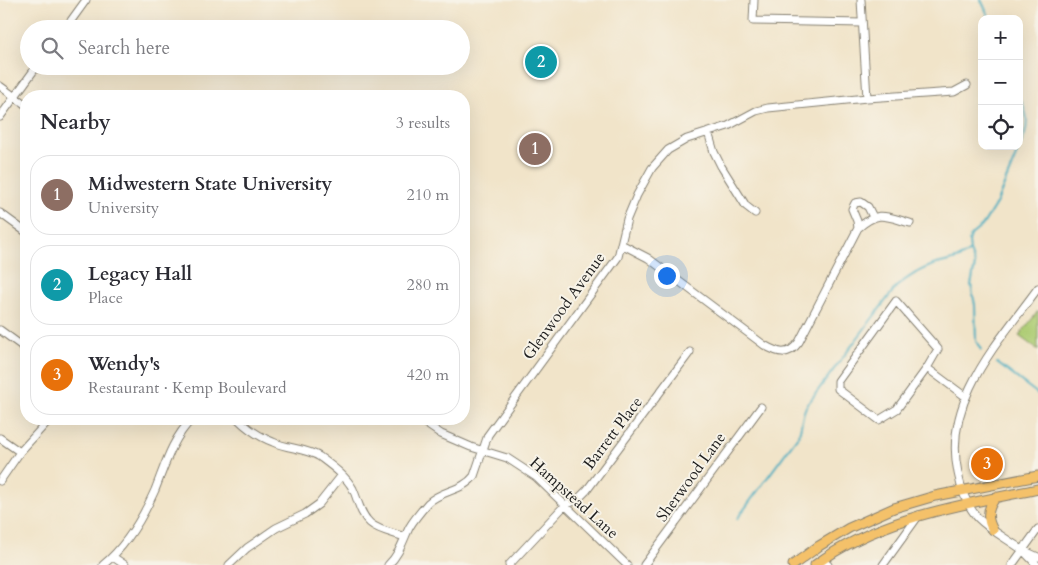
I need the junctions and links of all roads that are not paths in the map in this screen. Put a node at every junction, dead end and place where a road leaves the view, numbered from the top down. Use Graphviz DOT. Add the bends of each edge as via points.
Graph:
graph roads {
  1 [pos="86,0"];
  2 [pos="754,0"];
  3 [pos="862,0"];
  4 [pos="72,20"];
  5 [pos="862,23"];
  6 [pos="31,75"];
  7 [pos="967,85"];
  8 [pos="0,86"];
  9 [pos="15,97"];
  10 [pos="867,98"];
  11 [pos="20,101"];
  12 [pos="0,117"];
  13 [pos="708,132"];
  14 [pos="755,212"];
  15 [pos="0,213"];
  16 [pos="873,216"];
  17 [pos="910,223"];
  18 [pos="20,228"];
  19 [pos="858,228"];
  20 [pos="621,244"];
  21 [pos="1038,288"];
  22 [pos="0,330"];
  23 [pos="20,345"];
  24 [pos="690,352"];
  25 [pos="927,368"];
  26 [pos="966,397"];
  27 [pos="761,407"];
  28 [pos="45,425"];
  29 [pos="188,425"];
  30 [pos="244,425"];
  31 [pos="427,425"];
  32 [pos="0,438"];
  33 [pos="483,450"];
  34 [pos="20,452"];
  35 [pos="342,475"];
  36 [pos="1038,476"];
  37 [pos="0,481"];
  38 [pos="1038,489"];
  39 [pos="963,491"];
  40 [pos="996,497"];
  41 [pos="969,504"];
  42 [pos="565,505"];
  43 [pos="919,515"];
  44 [pos="1038,529"];
  45 [pos="993,530"];
  46 [pos="405,537"];
  47 [pos="1022,550"];
  48 [pos="812,551"];
  49 [pos="113,557"];
  50 [pos="1038,557"];
  51 [pos="822,563"];
  52 [pos="103,565"];
  53 [pos="125,565"];
  54 [pos="229,565"];
  55 [pos="388,565"];
  56 [pos="508,565"];
  57 [pos="627,565"];
  58 [pos="644,565"];
  59 [pos="793,565"];
  60 [pos="883,565"];
  61 [pos="1012,565"];
  62 [pos="1037,565"];
  1 -- 4 [label="street"];
  2 -- 5 [label="street" via="754,22"];
  3 -- 5 [label="street"];
  5 -- 10 [label="street"];
  6 -- 9 [label="street"];
  7 -- 10 [label="street, Glenwood Avenue" via="954,92"];
  8 -- 9 [label="street"];
  9 -- 11 [label="street"];
  9 -- 12 [label="street"];
  10 -- 13 [label="street, Glenwood Avenue" via="768,108"];
  13 -- 14 [label="street" via="721,166 746,206"];
  13 -- 20 [label="street, Glenwood Avenue" via="668,150 652,168 627,219"];
  15 -- 18 [label="street"];
  16 -- 17 [label="street" via="883,215"];
  16 -- 19 [label="street"];
  16 -- 19 [label="street" via="862,202 855,204 852,209"];
  19 -- 20 [label="street" via="799,342 786,352 758,341 648,258"];
  20 -- 33 [label="street, Glenwood Avenue" via="618,257 488,434"];
  21 -- 26 [label="street" via="977,372"];
  22 -- 23 [label="street"];
  24 -- 42 [label="street, Barrett Place" via="587,490 577,500"];
  25 -- 25 [label="street" via="897,410 879,420 838,389 838,381 896,301 938,349"];
  25 -- 26 [label="street"];
  26 -- 39 [label="street" via="955,446"];
  27 -- 58 [label="street, Sherwood Lane"];
  28 -- 34 [label="street"];
  29 -- 49 [label="street" via="170,449 154,492 139,520"];
  30 -- 35 [label="street" via="273,442 317,456"];
  31 -- 33 [label="street, Hampstead Lane" via="441,434"];
  32 -- 34 [label="street"];
  33 -- 42 [label="street, Hampstead Lane" via="507,458 528,472"];
  33 -- 46 [label="street, Glenwood Avenue" via="471,480 435,496"];
  34 -- 37 [label="street"];
  35 -- 46 [label="street" via="370,523"];
  35 -- 54 [label="street" via="319,504 276,528"];
  36 -- 39 [label="main road"];
  38 -- 40 [label="main road"];
  39 -- 41 [label="street"];
  39 -- 48 [label="main road" via="921,499 881,513"];
  40 -- 41 [label="main road"];
  40 -- 45 [label="main road" via="988,509"];
  41 -- 43 [label="main road"];
  41 -- 45 [label="street" via="978,518"];
  42 -- 56 [label="street, Barrett Place"];
  42 -- 57 [label="street, Hampstead Lane"];
  43 -- 51 [label="main road" via="865,535 841,547"];
  43 -- 60 [label="street"];
  44 -- 47 [label="street"];
  45 -- 47 [label="street"];
  46 -- 55 [label="street, Glenwood Avenue" via="396,557"];
  47 -- 50 [label="street"];
  47 -- 61 [label="street"];
  47 -- 62 [label="street"];
  48 -- 51 [label="main road"];
  48 -- 59 [label="main road"];
  49 -- 52 [label="street"];
  49 -- 53 [label="street"];
}
